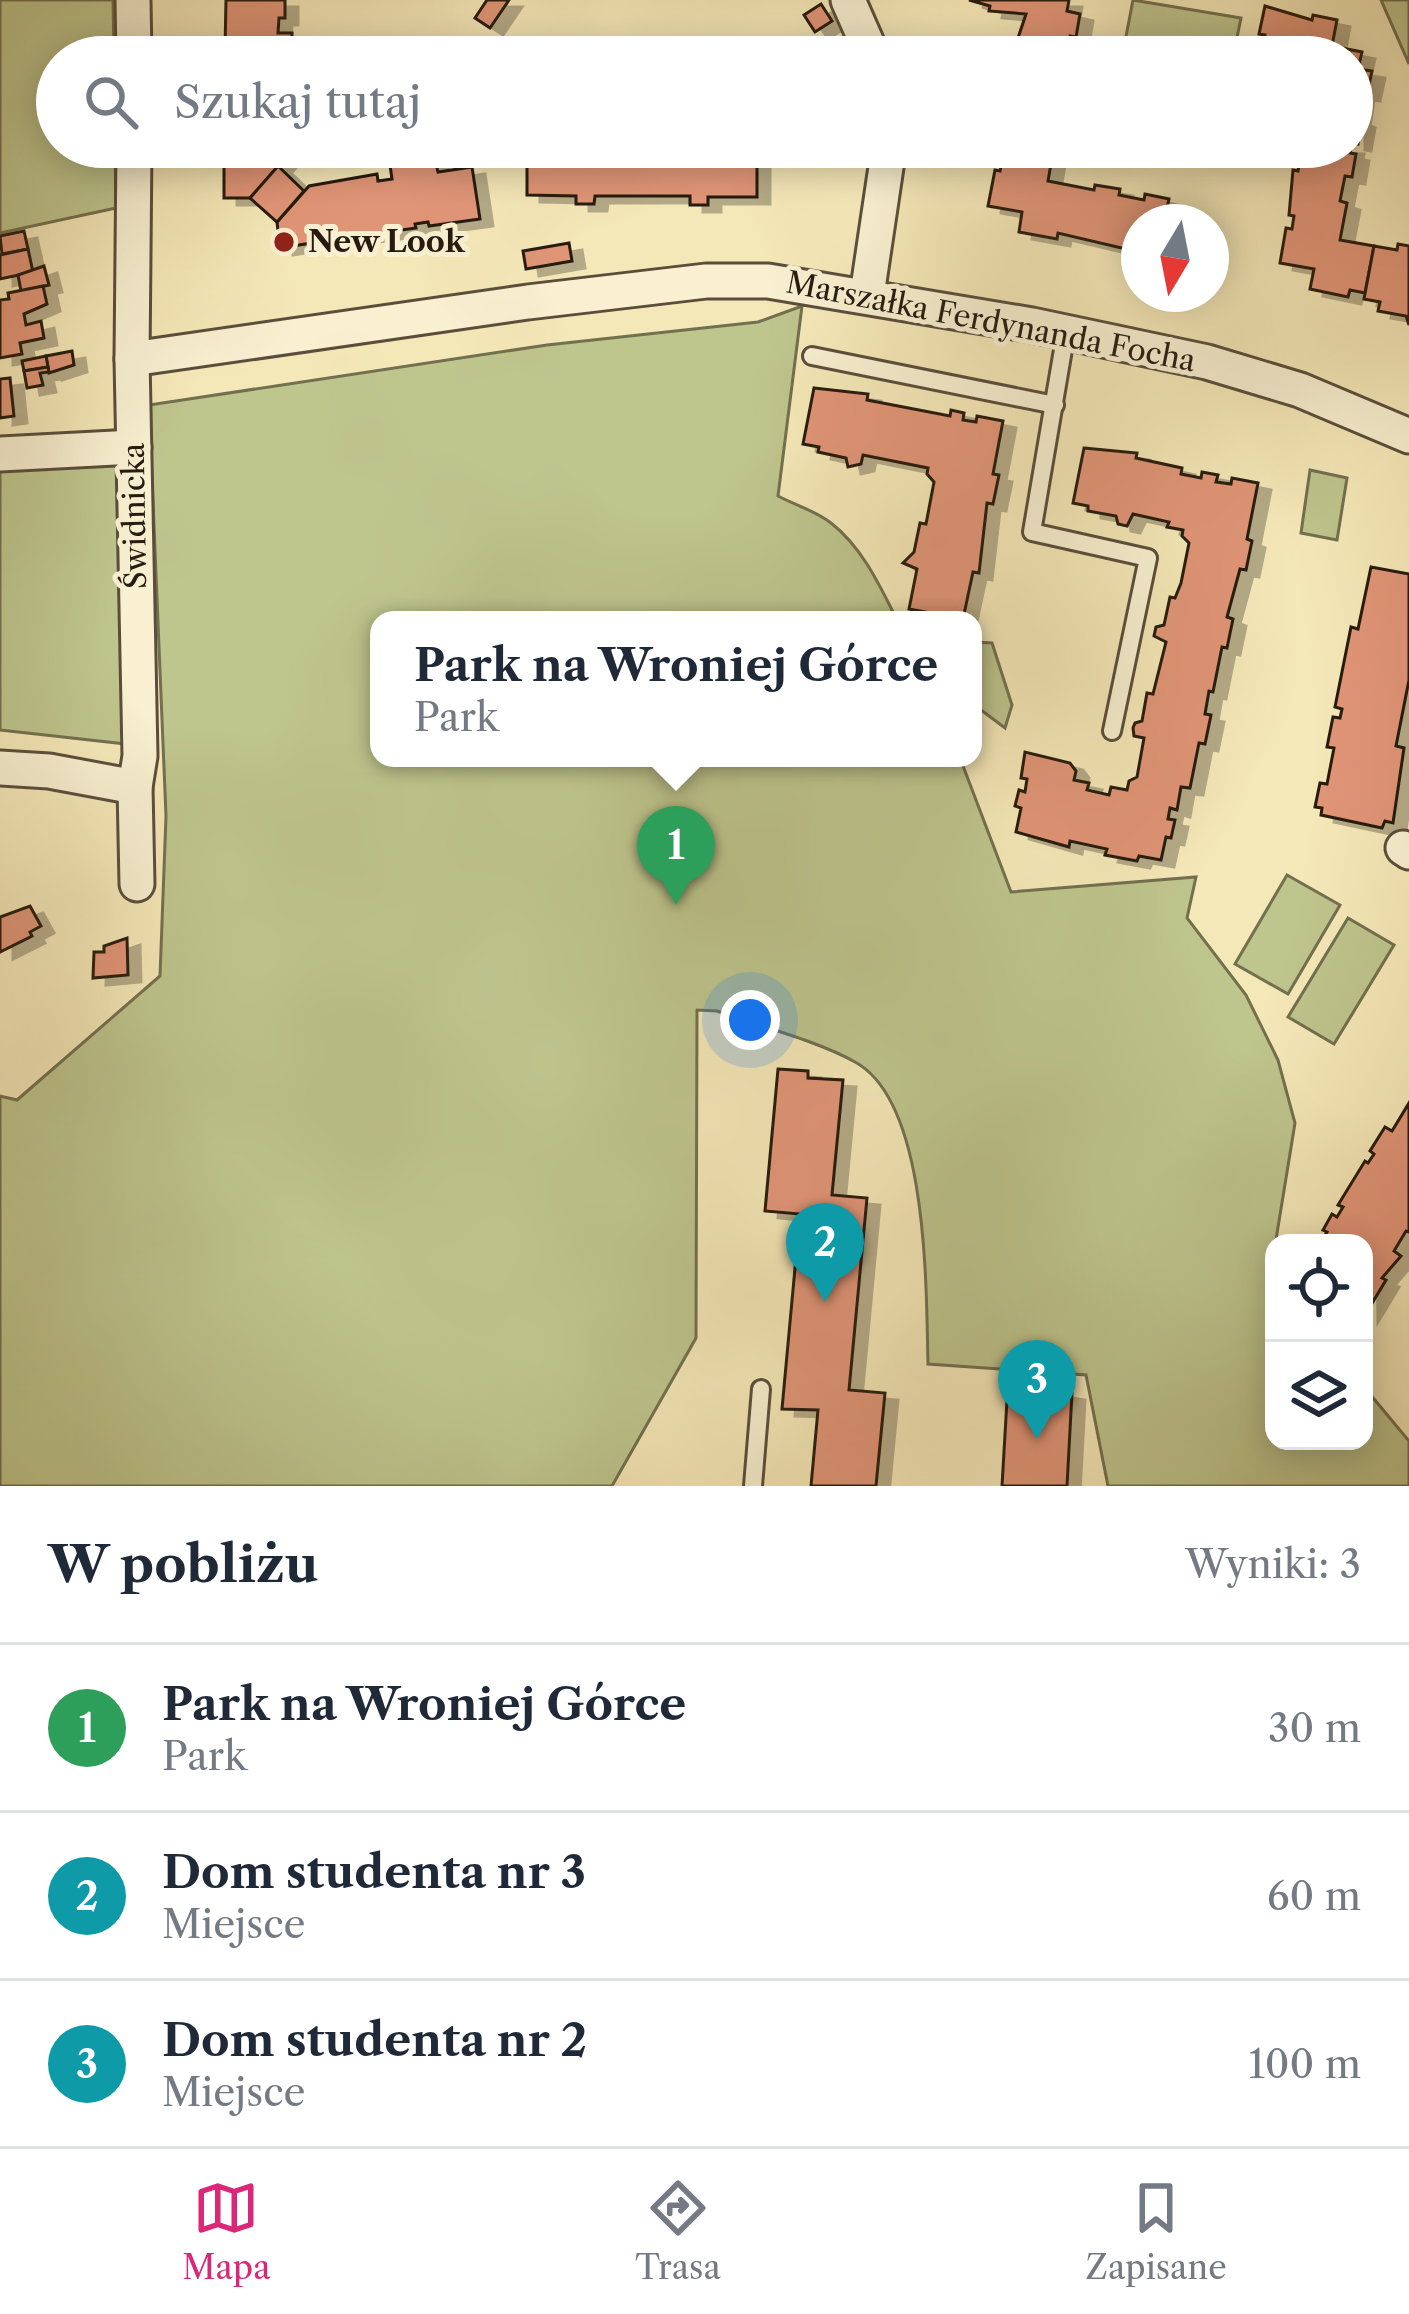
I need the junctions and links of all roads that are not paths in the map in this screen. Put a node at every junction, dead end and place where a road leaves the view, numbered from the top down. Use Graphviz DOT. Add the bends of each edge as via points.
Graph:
graph roads {
  1 [pos="133,0"];
  2 [pos="848,0"];
  3 [pos="134,36"];
  4 [pos="864,36"];
  5 [pos="134,168"];
  6 [pos="886,168"];
  7 [pos="867,295"];
  8 [pos="1066,332"];
  9 [pos="812,356"];
  10 [pos="133,359"];
  11 [pos="1055,405"];
  12 [pos="1409,436"];
  13 [pos="134,447"];
  14 [pos="0,454"];
  15 [pos="1112,731"];
  16 [pos="0,768"];
  17 [pos="135,787"];
  18 [pos="137,884"];
  19 [pos="761,1389"];
  20 [pos="753,1486"];
  1 -- 3 [label="street"];
  2 -- 4 [label="street"];
  5 -- 10 [label="street, Świdnicka"];
  6 -- 7 [label="street"];
  7 -- 8 [label="street, Marszałka Ferdynanda Focha"];
  7 -- 10 [label="street, Marszałka Ferdynanda Focha" via="706,281"];
  8 -- 11 [label="lane"];
  8 -- 12 [label="street, Marszałka Ferdynanda Focha" via="1207,362"];
  9 -- 11 [label="lane"];
  10 -- 13 [label="street, Świdnicka"];
  11 -- 15 [label="lane" via="1032,532 1148,558"];
  13 -- 14 [label="street"];
  13 -- 17 [label="street, Świdnicka"];
  16 -- 17 [label="street"];
  17 -- 18 [label="street, Świdnicka"];
  19 -- 20 [label="lane"];
}
